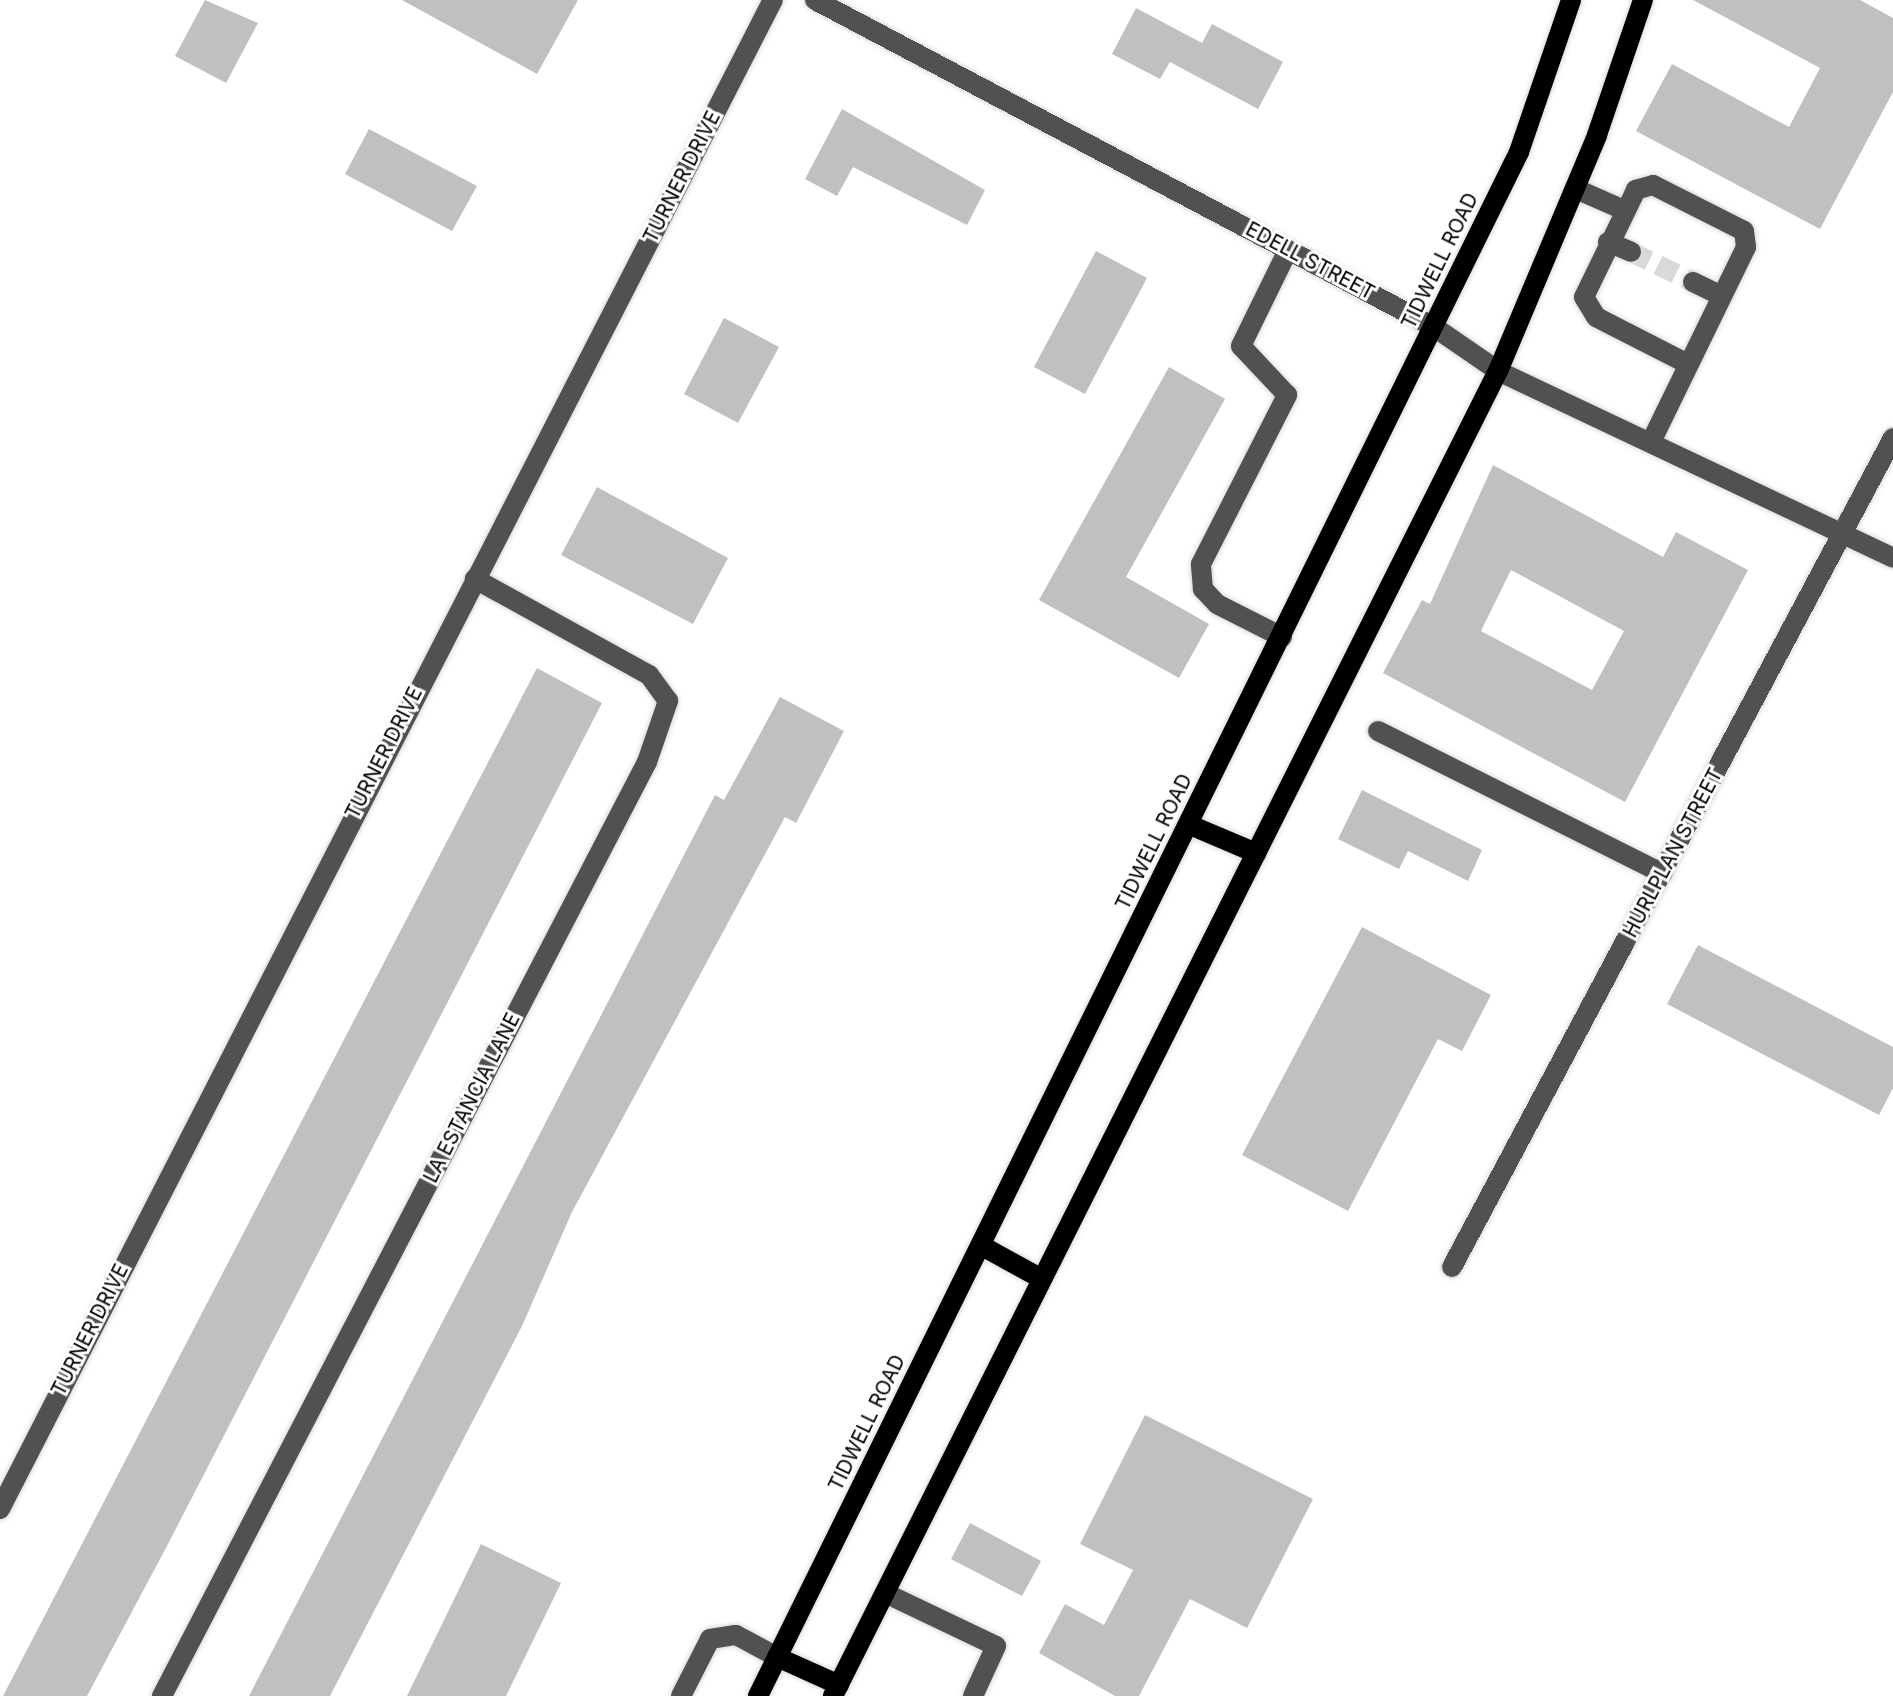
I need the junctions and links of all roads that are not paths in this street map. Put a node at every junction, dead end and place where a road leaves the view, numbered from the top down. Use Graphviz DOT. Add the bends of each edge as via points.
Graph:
graph roads {
  1 [pos="773,0"];
  2 [pos="815,0"];
  3 [pos="1571,0"];
  4 [pos="1643,0"];
  5 [pos="1576,189"];
  6 [pos="1624,210"];
  7 [pos="1608,242"];
  8 [pos="1288,250"];
  9 [pos="1631,252"];
  10 [pos="1693,282"];
  11 [pos="1722,296"];
  12 [pos="1434,327"];
  13 [pos="1688,364"];
  14 [pos="1498,371"];
  15 [pos="1893,438"];
  16 [pos="1651,442"];
  17 [pos="1844,532"];
  18 [pos="1893,558"];
  19 [pos="475,579"];
  20 [pos="1282,637"];
  21 [pos="1378,731"];
  22 [pos="1190,825"];
  23 [pos="1256,853"];
  24 [pos="1662,873"];
  25 [pos="982,1246"];
  26 [pos="1452,1267"];
  27 [pos="1042,1279"];
  28 [pos="0,1509"];
  29 [pos="885,1593"];
  30 [pos="777,1657"];
  31 [pos="836,1690"];
  32 [pos="162,1696"];
  33 [pos="681,1696"];
  34 [pos="758,1696"];
  35 [pos="973,1696"];
  1 -- 19 [label="street, TURNER DRIVE"];
  2 -- 8 [label="street, EDELL STREET"];
  3 -- 12 [label="main road, TIDWELL ROAD" via="1519,152"];
  4 -- 5 [label="main road"];
  5 -- 6 [label="street"];
  5 -- 14 [label="main road"];
  6 -- 7 [label="street"];
  6 -- 11 [label="street" via="1636,190 1653,185 1744,231 1746,247"];
  7 -- 9 [label="street"];
  7 -- 13 [label="street" via="1584,297 1596,317"];
  8 -- 12 [label="street, EDELL STREET"];
  8 -- 20 [label="street" via="1241,346 1287,395 1201,564 1203,589 1217,604"];
  10 -- 11 [label="street"];
  11 -- 13 [label="street"];
  12 -- 14 [label="street, EDELL STREET"];
  12 -- 20 [label="main road, TIDWELL ROAD"];
  13 -- 16 [label="street"];
  14 -- 16 [label="street, EDELL STREET"];
  14 -- 23 [label="main road"];
  15 -- 17 [label="street, HURLPLAN STREET"];
  16 -- 17 [label="street, EDELL STREET"];
  17 -- 18 [label="street, EDELL STREET"];
  17 -- 24 [label="street, HURLPLAN STREET"];
  19 -- 28 [label="street, TURNER DRIVE"];
  19 -- 32 [label="street, LA ESTANCIA LANE" via="649,675 668,701 647,762"];
  20 -- 22 [label="main road, TIDWELL ROAD"];
  21 -- 24 [label="street"];
  22 -- 23 [label="main road"];
  22 -- 25 [label="main road, TIDWELL ROAD"];
  23 -- 27 [label="main road"];
  24 -- 26 [label="street, HURLPLAN STREET"];
  25 -- 27 [label="main road"];
  25 -- 30 [label="main road, TIDWELL ROAD"];
  27 -- 29 [label="main road"];
  29 -- 31 [label="main road"];
  29 -- 35 [label="street" via="996,1646"];
  30 -- 31 [label="main road"];
  30 -- 33 [label="street" via="736,1635 710,1639"];
  30 -- 34 [label="main road, TIDWELL ROAD"];
}
